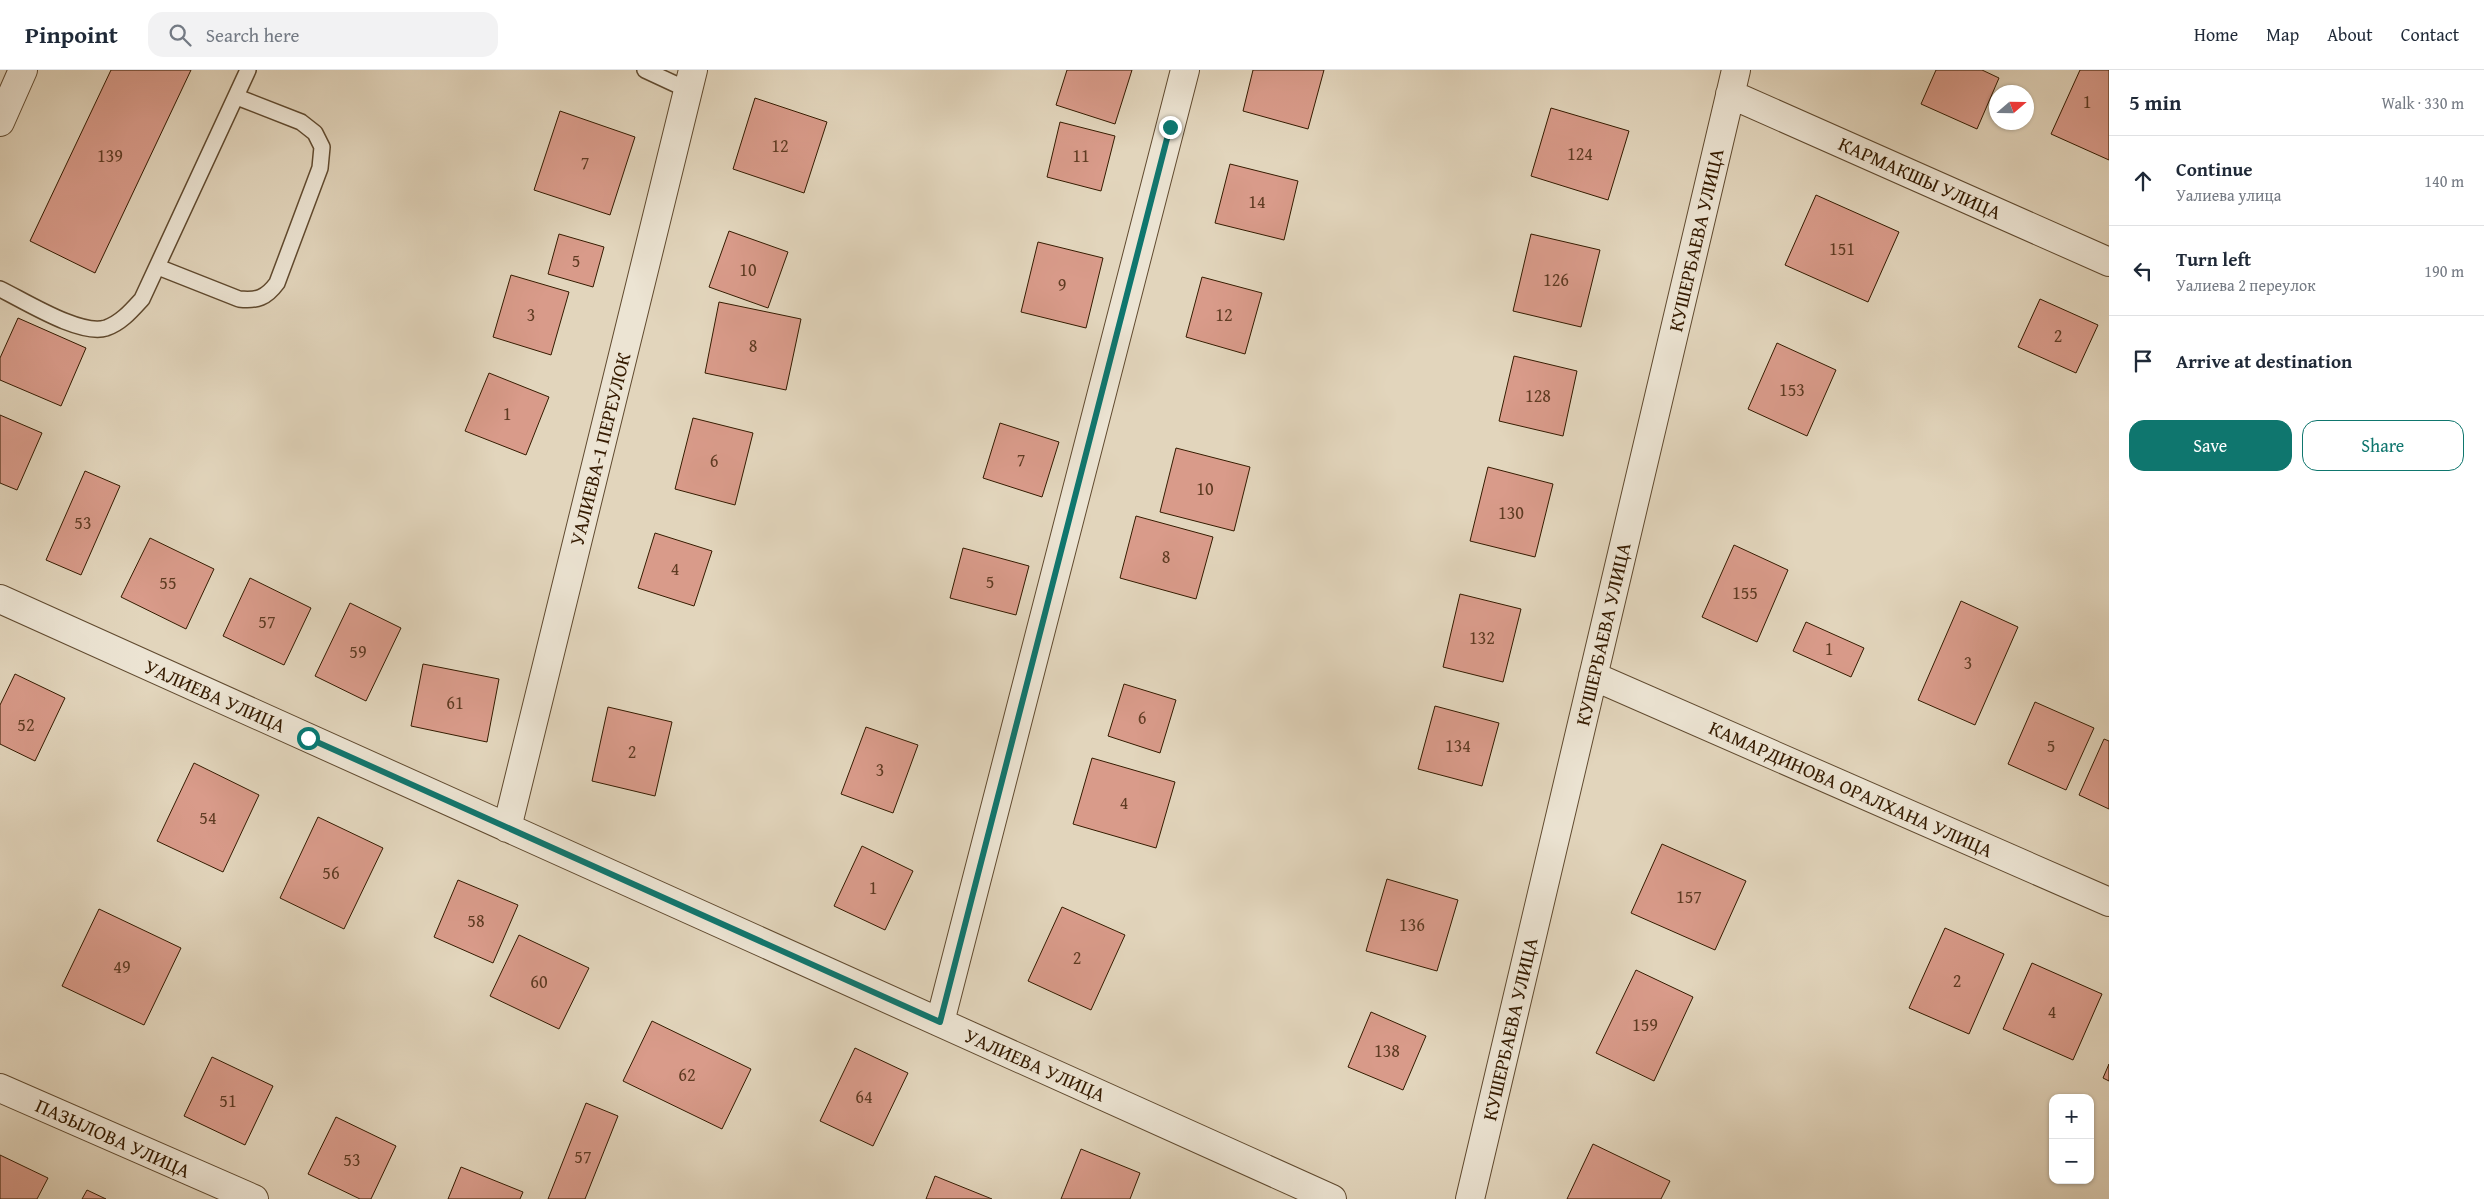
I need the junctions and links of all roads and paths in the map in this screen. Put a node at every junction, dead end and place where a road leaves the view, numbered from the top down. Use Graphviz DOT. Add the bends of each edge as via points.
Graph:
graph roads {
  1 [pos="248,70"];
  2 [pos="645,70"];
  3 [pos="1185,70"];
  4 [pos="690,80"];
  5 [pos="1733,82"];
  6 [pos="12,83"];
  7 [pos="238,97"];
  8 [pos="0,122"];
  9 [pos="2109,262"];
  10 [pos="158,267"];
  11 [pos="0,289"];
  12 [pos="0,599"];
  13 [pos="1593,676"];
  14 [pos="507,828"];
  15 [pos="2109,902"];
  16 [pos="940,1022"];
  17 [pos="0,1088"];
  18 [pos="254,1199"];
  19 [pos="1332,1199"];
  20 [pos="1470,1199"];
  1 -- 7 [label="lane"];
  2 -- 4 [label="lane"];
  3 -- 16 [label="street"];
  4 -- 14 [label="street, УАЛИЕВА-1 ПЕРЕУЛОК"];
  5 -- 9 [label="street, КАРМАКШЫ УЛИЦА"];
  5 -- 13 [label="street, КУШЕРБАЕВА УЛИЦА"];
  6 -- 8 [label="street"];
  7 -- 10 [label="lane"];
  7 -- 10 [label="lane" via="301,122 315,133 322,147 320,168 277,284 268,296 254,300 239,299"];
  10 -- 11 [label="lane" via="142,299 125,317 106,328 81,328"];
  12 -- 14 [label="street, УАЛИЕВА УЛИЦА"];
  13 -- 15 [label="street, КАМАРДИНОВА ОРАЛХАНА УЛИЦА"];
  13 -- 20 [label="street, КУШЕРБАЕВА УЛИЦА"];
  14 -- 16 [label="street, УАЛИЕВА УЛИЦА"];
  16 -- 19 [label="street, УАЛИЕВА УЛИЦА"];
  17 -- 18 [label="street, ПАЗЫЛОВА УЛИЦА"];
}
